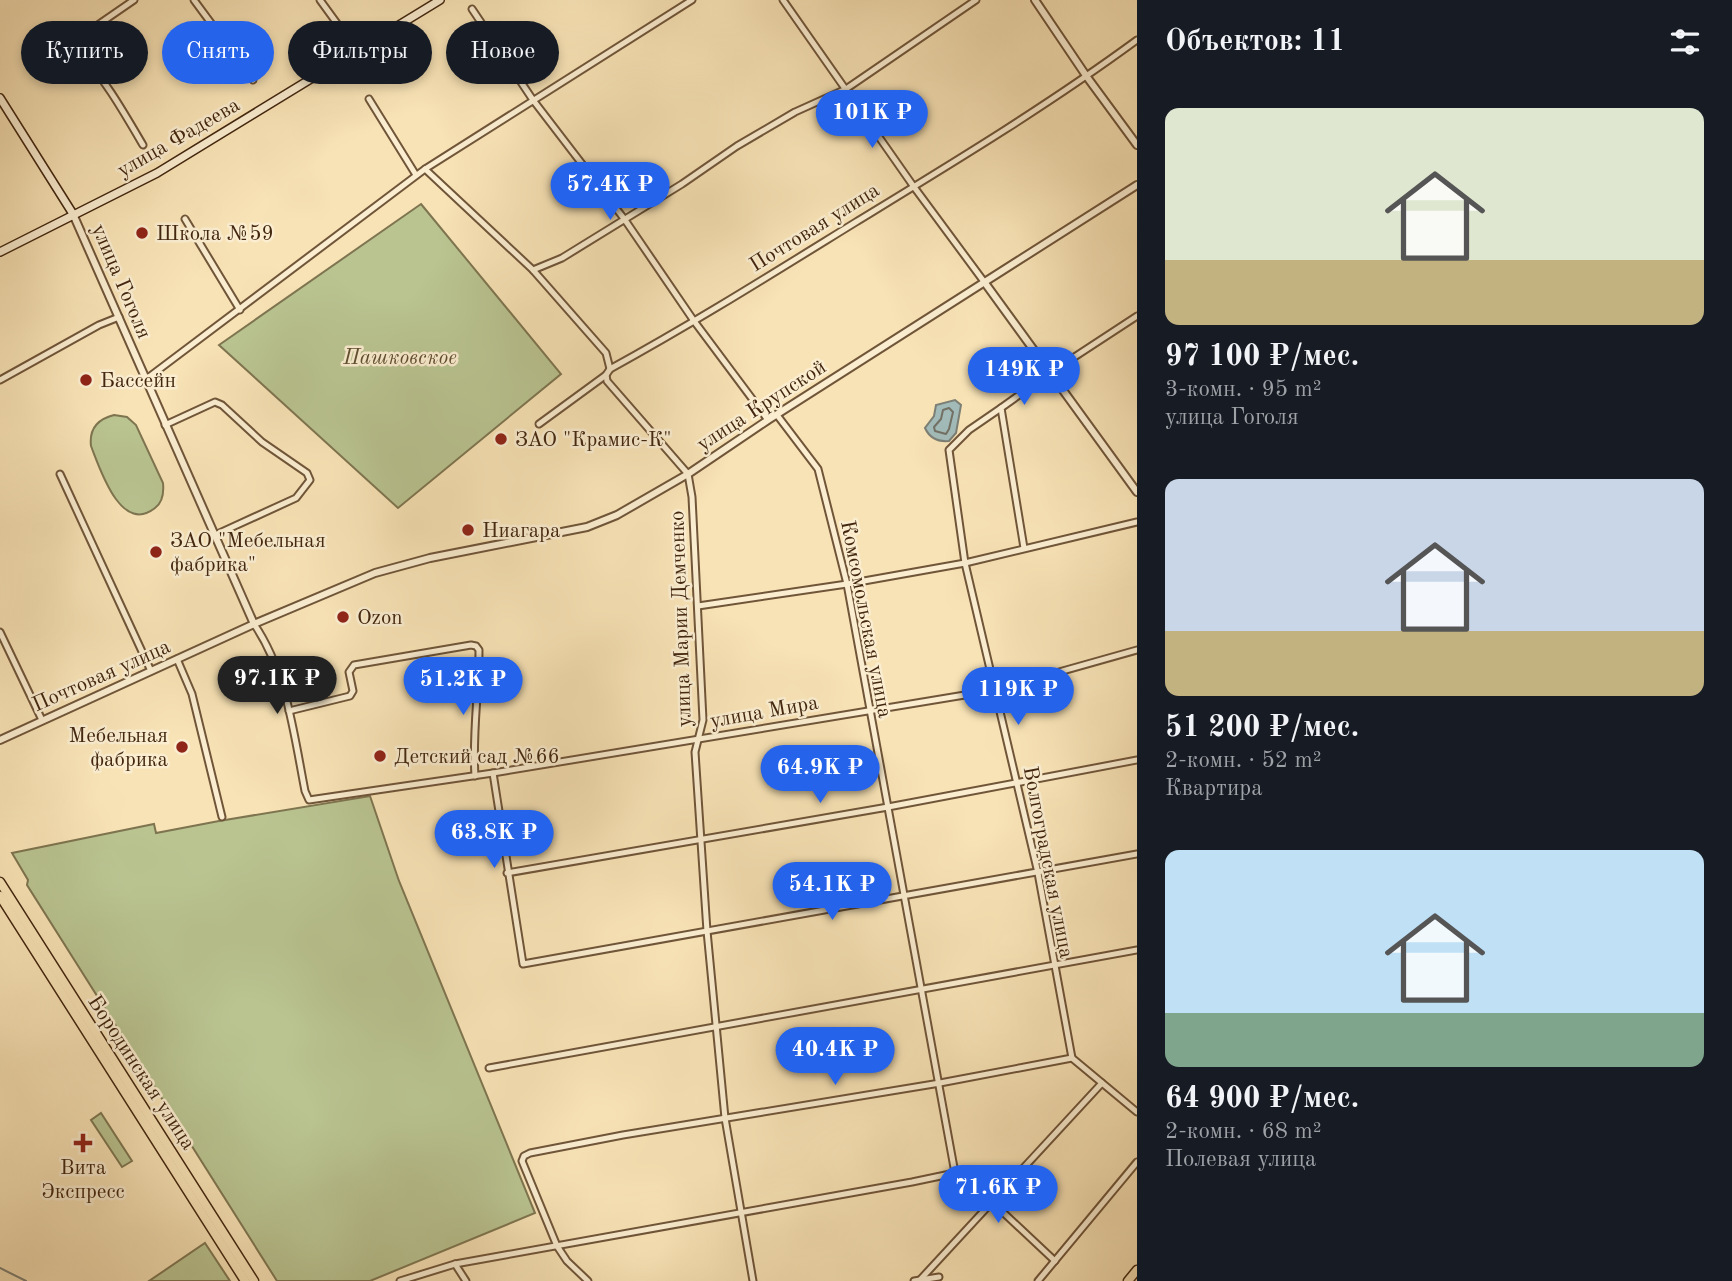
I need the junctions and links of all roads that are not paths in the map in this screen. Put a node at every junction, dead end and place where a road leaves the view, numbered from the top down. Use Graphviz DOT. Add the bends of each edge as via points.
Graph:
graph roads {
  1 [pos="134,0"];
  2 [pos="194,0"];
  3 [pos="320,0"];
  4 [pos="440,0"];
  5 [pos="692,0"];
  6 [pos="783,0"];
  7 [pos="976,0"];
  8 [pos="1035,0"];
  9 [pos="472,9"];
  10 [pos="210,21"];
  11 [pos="335,21"];
  12 [pos="1137,40"];
  13 [pos="1087,77"];
  14 [pos="846,89"];
  15 [pos="0,98"];
  16 [pos="369,99"];
  17 [pos="533,100"];
  18 [pos="4,111"];
  19 [pos="143,145"];
  20 [pos="1137,145"];
  21 [pos="425,169"];
  22 [pos="416,175"];
  23 [pos="1137,185"];
  24 [pos="914,187"];
  25 [pos="73,214"];
  26 [pos="185,219"];
  27 [pos="625,220"];
  28 [pos="0,251"];
  29 [pos="533,270"];
  30 [pos="985,283"];
  31 [pos="240,310"];
  32 [pos="1137,316"];
  33 [pos="119,317"];
  34 [pos="694,321"];
  35 [pos="610,369"];
  36 [pos="1050,373"];
  37 [pos="606,375"];
  38 [pos="0,380"];
  39 [pos="145,380"];
  40 [pos="1001,408"];
  41 [pos="777,415"];
  42 [pos="768,420"];
  43 [pos="538,424"];
  44 [pos="165,425"];
  45 [pos="60,474"];
  46 [pos="688,474"];
  47 [pos="1137,492"];
  48 [pos="1137,522"];
  49 [pos="215,535"];
  50 [pos="1024,548"];
  51 [pos="965,563"];
  52 [pos="847,584"];
  53 [pos="698,606"];
  54 [pos="254,624"];
  55 [pos="0,632"];
  56 [pos="1137,650"];
  57 [pos="177,659"];
  58 [pos="150,671"];
  59 [pos="995,690"];
  60 [pos="869,709"];
  61 [pos="289,711"];
  62 [pos="42,720"];
  63 [pos="699,738"];
  64 [pos="0,740"];
  65 [pos="1137,760"];
  66 [pos="493,773"];
  67 [pos="475,776"];
  68 [pos="1019,784"];
  69 [pos="309,800"];
  70 [pos="888,807"];
  71 [pos="222,817"];
  72 [pos="701,838"];
  73 [pos="1137,855"];
  74 [pos="508,873"];
  75 [pos="1038,873"];
  76 [pos="0,882"];
  77 [pos="0,896"];
  78 [pos="905,896"];
  79 [pos="707,931"];
  80 [pos="1137,950"];
  81 [pos="1054,966"];
  82 [pos="923,989"];
  83 [pos="716,1026"];
  84 [pos="1072,1058"];
  85 [pos="489,1068"];
  86 [pos="940,1083"];
  87 [pos="1102,1083"];
  88 [pos="1137,1112"];
  89 [pos="725,1118"];
  90 [pos="1137,1162"];
  91 [pos="955,1172"];
  92 [pos="991,1201"];
  93 [pos="741,1213"];
  94 [pos="557,1246"];
  95 [pos="1055,1261"];
  96 [pos="455,1264"];
  97 [pos="1137,1270"];
  98 [pos="939,1277"];
  99 [pos="245,1281"];
  100 [pos="254,1281"];
  101 [pos="400,1281"];
  102 [pos="466,1281"];
  103 [pos="588,1281"];
  104 [pos="753,1281"];
  105 [pos="918,1281"];
  106 [pos="1038,1281"];
  107 [pos="1128,1281"];
  1 -- 19 [label="street" via="74,45 113,92"];
  2 -- 10 [label="street"];
  3 -- 11 [label="street"];
  4 -- 25 [label="main road, улица Фадеева" via="157,173"];
  5 -- 17 [label="street"];
  6 -- 14 [label="street"];
  7 -- 14 [label="street"];
  8 -- 13 [label="street"];
  9 -- 17 [label="street"];
  12 -- 13 [label="street, Почтовая улица"];
  13 -- 20 [label="street"];
  13 -- 24 [label="street, Почтовая улица"];
  14 -- 24 [label="street"];
  14 -- 27 [label="street" via="795,111"];
  15 -- 18 [label="main road, улица Гоголя"];
  16 -- 22 [label="street"];
  17 -- 21 [label="street"];
  17 -- 27 [label="street"];
  18 -- 25 [label="main road, улица Гоголя"];
  21 -- 22 [label="street"];
  21 -- 29 [label="street"];
  22 -- 31 [label="street"];
  23 -- 30 [label="street, улица Крупской"];
  24 -- 30 [label="street"];
  24 -- 34 [label="street, Почтовая улица"];
  25 -- 28 [label="main road, улица Фадеева"];
  25 -- 33 [label="street, улица Гоголя"];
  26 -- 31 [label="street"];
  27 -- 29 [label="street"];
  27 -- 34 [label="street"];
  29 -- 35 [label="street" via="606,353"];
  30 -- 36 [label="street"];
  30 -- 41 [label="street, улица Крупской"];
  31 -- 39 [label="street"];
  32 -- 36 [label="street"];
  33 -- 38 [label="street"];
  33 -- 39 [label="street, улица Гоголя"];
  34 -- 35 [label="street, Почтовая улица"];
  34 -- 42 [label="street"];
  35 -- 37 [label="street"];
  36 -- 40 [label="street"];
  36 -- 47 [label="street"];
  37 -- 43 [label="street"];
  37 -- 46 [label="street"];
  39 -- 44 [label="street, улица Гоголя"];
  40 -- 50 [label="street"];
  40 -- 51 [label="street, Волгоградская улица" via="949,450"];
  41 -- 42 [label="street, улица Крупской"];
  41 -- 52 [label="street, Комсомольская улица" via="818,469"];
  42 -- 46 [label="street, улица Крупской"];
  44 -- 49 [label="street, улица Гоголя"];
  44 -- 49 [label="street" via="215,402 307,473 310,480 296,498"];
  45 -- 58 [label="street"];
  46 -- 53 [label="street, улица Марии Демченко"];
  46 -- 54 [label="street, улица Крупской" via="587,527 375,573"];
  48 -- 50 [label="street"];
  49 -- 54 [label="street, улица Гоголя"];
  50 -- 51 [label="street"];
  51 -- 52 [label="street"];
  51 -- 59 [label="street, Волгоградская улица"];
  52 -- 53 [label="street"];
  52 -- 60 [label="street, Комсомольская улица"];
  53 -- 63 [label="street, улица Марии Демченко" via="703,720"];
  54 -- 57 [label="street, Почтовая улица"];
  54 -- 61 [label="street, улица Гоголя" via="273,657"];
  55 -- 62 [label="street"];
  56 -- 59 [label="street, улица Мира"];
  57 -- 58 [label="street, Почтовая улица"];
  57 -- 71 [label="street" via="192,694"];
  58 -- 62 [label="street, Почтовая улица"];
  59 -- 60 [label="street, улица Мира"];
  59 -- 68 [label="street, Волгоградская улица"];
  60 -- 63 [label="street, улица Мира"];
  60 -- 70 [label="street, Комсомольская улица"];
  61 -- 67 [label="street" via="350,696 349,673 354,665 476,646"];
  61 -- 69 [label="street, улица Гоголя"];
  62 -- 64 [label="street, Почтовая улица"];
  63 -- 66 [label="street, улица Мира"];
  63 -- 72 [label="street, улица Марии Демченко" via="695,752"];
  65 -- 68 [label="street"];
  66 -- 67 [label="street, улица Мира"];
  66 -- 74 [label="street"];
  67 -- 69 [label="street, улица Мира"];
  68 -- 70 [label="street"];
  68 -- 75 [label="street, Волгоградская улица"];
  70 -- 72 [label="street"];
  70 -- 78 [label="street, Комсомольская улица"];
  72 -- 74 [label="street"];
  72 -- 79 [label="street, улица Марии Демченко"];
  73 -- 75 [label="street"];
  74 -- 79 [label="street" via="523,964"];
  75 -- 78 [label="street"];
  75 -- 81 [label="street, Волгоградская улица"];
  76 -- 100 [label="main road, Бородинская улица"];
  77 -- 99 [label="main road, Бородинская улица"];
  78 -- 79 [label="street"];
  78 -- 82 [label="street, Комсомольская улица"];
  79 -- 83 [label="street, улица Марии Демченко"];
  80 -- 81 [label="street"];
  81 -- 82 [label="street"];
  81 -- 84 [label="street, Волгоградская улица"];
  82 -- 83 [label="street"];
  82 -- 86 [label="street, Комсомольская улица"];
  83 -- 85 [label="street"];
  83 -- 89 [label="street, улица Марии Демченко"];
  84 -- 86 [label="street"];
  84 -- 87 [label="street"];
  86 -- 89 [label="street"];
  86 -- 91 [label="street, Комсомольская улица"];
  87 -- 88 [label="street"];
  87 -- 92 [label="street"];
  89 -- 93 [label="street, улица Марии Демченко"];
  89 -- 94 [label="street" via="524,1156 522,1161"];
  90 -- 95 [label="street"];
  91 -- 92 [label="street"];
  91 -- 93 [label="street"];
  92 -- 95 [label="street"];
  92 -- 105 [label="street"];
  93 -- 94 [label="street"];
  93 -- 104 [label="street, улица Марии Демченко"];
  94 -- 96 [label="street"];
  94 -- 103 [label="street"];
  95 -- 106 [label="street"];
  96 -- 101 [label="street"];
  96 -- 102 [label="street"];
  97 -- 107 [label="main road"];
  98 -- 105 [label="street"];
}
